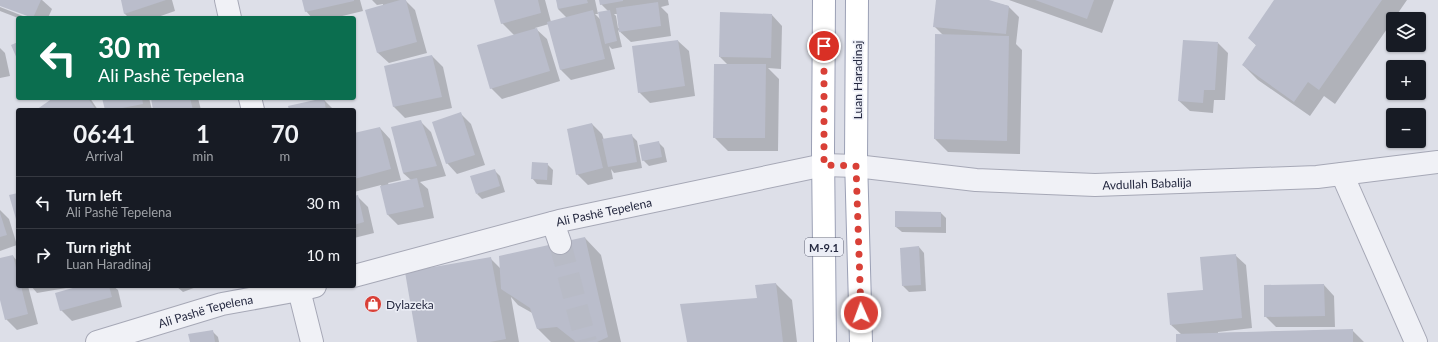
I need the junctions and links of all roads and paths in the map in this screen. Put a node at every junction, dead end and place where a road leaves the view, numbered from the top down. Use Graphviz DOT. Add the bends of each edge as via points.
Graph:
graph roads {
  1 [pos="226,0"];
  2 [pos="824,0"];
  3 [pos="857,0"];
  4 [pos="230,16"];
  5 [pos="823,158"];
  6 [pos="1438,162"];
  7 [pos="856,163"];
  8 [pos="1342,174"];
  9 [pos="553,223"];
  10 [pos="560,243"];
  11 [pos="356,275"];
  12 [pos="299,288"];
  13 [pos="304,288"];
  14 [pos="97,342"];
  15 [pos="312,342"];
  16 [pos="825,342"];
  17 [pos="862,342"];
  18 [pos="1416,342"];
  1 -- 4 [label="street"];
  2 -- 5 [label="main road, M-9.1"];
  3 -- 7 [label="main road, Luan Haradinaj / M-9.1"];
  5 -- 7 [label="street, Ali Pashë Tepelena"];
  5 -- 9 [label="street, Ali Pashë Tepelena"];
  5 -- 16 [label="main road, M-9.1"];
  6 -- 8 [label="street, Avdullah Babalija"];
  7 -- 8 [label="street, Avdullah Babalija" via="976,180 1095,184"];
  7 -- 17 [label="main road, M-9.1"];
  8 -- 18 [label="street"];
  9 -- 10 [label="street"];
  9 -- 11 [label="street, Ali Pashë Tepelena"];
  12 -- 14 [label="street, Ali Pashë Tepelena" via="222,304"];
  13 -- 15 [label="street"];
}
